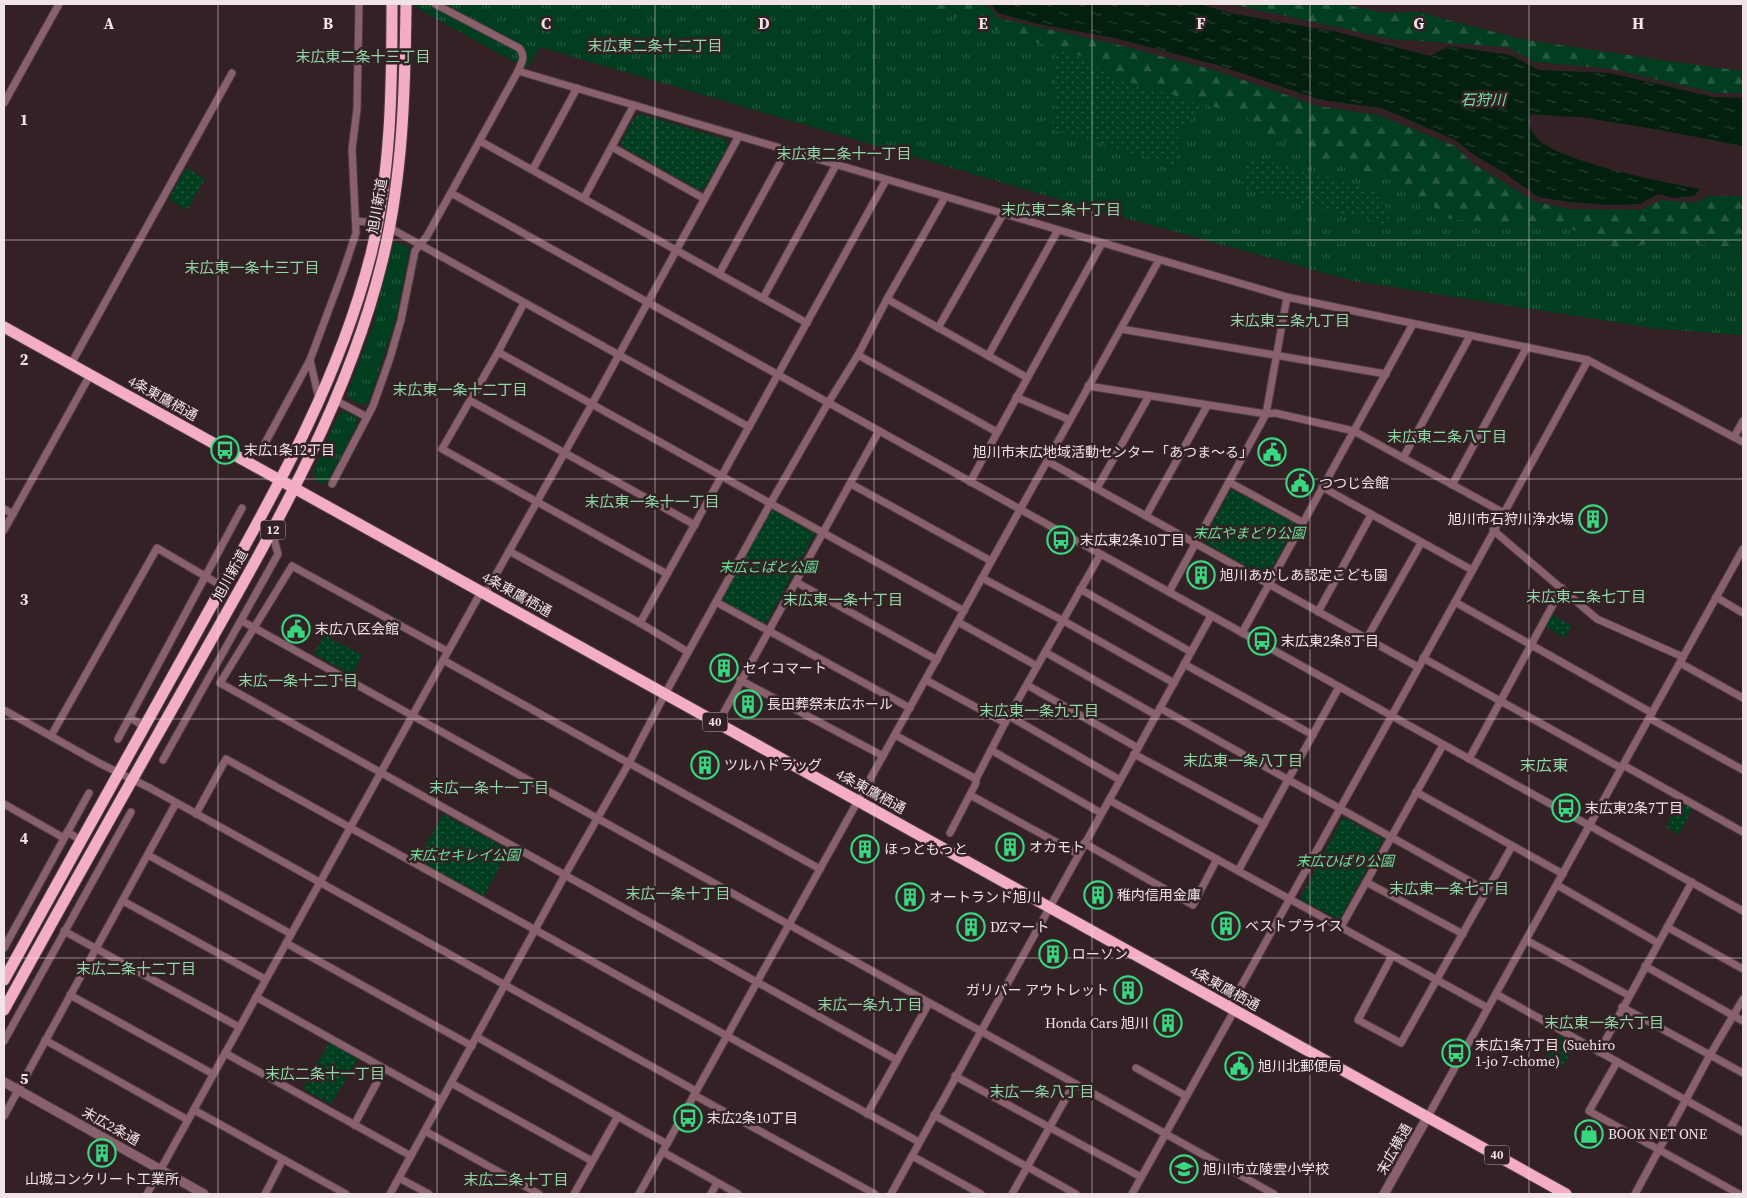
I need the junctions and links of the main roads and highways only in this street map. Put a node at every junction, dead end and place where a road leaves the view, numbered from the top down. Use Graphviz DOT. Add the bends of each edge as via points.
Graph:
graph roads {
  1 [pos="392,4"];
  2 [pos="406,4"];
  3 [pos="4,327"];
  4 [pos="281,480"];
  5 [pos="294,488"];
  6 [pos="4,980"];
  7 [pos="6,1006"];
  8 [pos="1566,1194"];
  1 -- 4 [label="highway, 旭川新道 / 12" via="392,98 386,173 365,278 349,331 320,402"];
  2 -- 5 [label="highway, 旭川新道 / 12" via="402,144 390,228 362,329 335,400"];
  3 -- 4 [label="highway, 4条東鷹栖通 / 40"];
  4 -- 5 [label="highway, 4条東鷹栖通 / 40"];
  4 -- 6 [label="highway, 旭川新道 / 12"];
  5 -- 7 [label="highway, 旭川新道 / 12"];
  5 -- 8 [label="highway, 4条東鷹栖通 / 40"];
}
